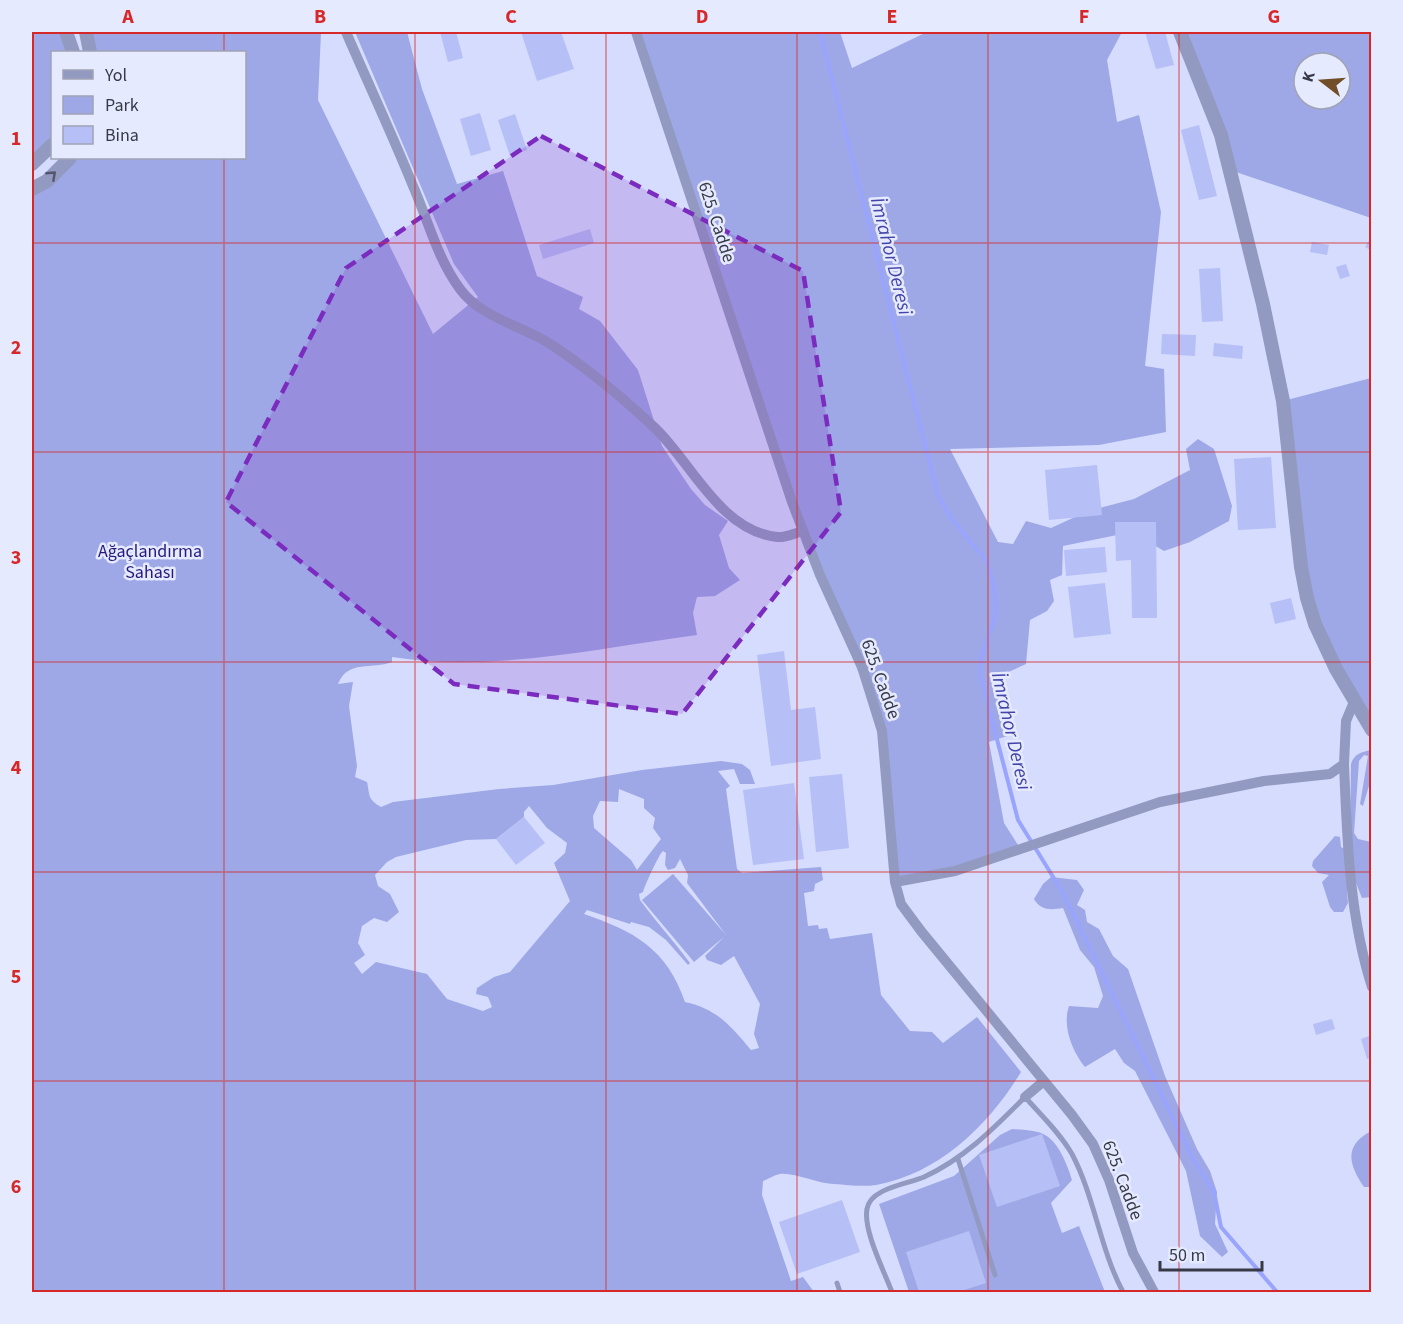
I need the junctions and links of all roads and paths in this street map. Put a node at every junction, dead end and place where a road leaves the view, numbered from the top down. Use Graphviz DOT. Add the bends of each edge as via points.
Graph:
graph roads {
  1 [pos="66,32"];
  2 [pos="86,32"];
  3 [pos="346,32"];
  4 [pos="636,32"];
  5 [pos="1180,32"];
  6 [pos="73,51"];
  7 [pos="90,51"];
  8 [pos="51,146"];
  9 [pos="69,159"];
  10 [pos="32,164"];
  11 [pos="32,189"];
  12 [pos="803,531"];
  13 [pos="1354,702"];
  14 [pos="1371,730"];
  15 [pos="1344,764"];
  16 [pos="895,882"];
  17 [pos="1371,987"];
  18 [pos="1044,1081"];
  19 [pos="1025,1097"];
  20 [pos="958,1159"];
  21 [pos="995,1275"];
  22 [pos="837,1282"];
  23 [pos="840,1293"];
  24 [pos="892,1293"];
  25 [pos="1123,1293"];
  26 [pos="1154,1293"];
  1 -- 6 [label="street"];
  2 -- 7 [label="street"];
  3 -- 12 [label="street" via="440,255 474,304 551,345 628,404 679,453 700,485 729,514 777,537"];
  4 -- 12 [label="street, 625. Cadde"];
  5 -- 13 [label="street" via="1221,135 1263,304 1283,401 1307,598 1315,624"];
  8 -- 10 [label="street"];
  11 -- 9 [label="street, one-way" via="47,181"];
  12 -- 16 [label="street, 625. Cadde" via="862,667 882,731"];
  13 -- 14 [label="street"];
  13 -- 15 [label="street" via="1346,721"];
  15 -- 16 [label="street" via="1330,774 1264,781 1160,802 955,871"];
  15 -- 17 [label="street" via="1349,866"];
  16 -- 18 [label="street, 625. Cadde" via="901,904 921,931"];
  18 -- 19 [label="street"];
  18 -- 26 [label="street, 625. Cadde" via="1093,1144 1133,1253"];
  19 -- 20 [label="lane"];
  19 -- 25 [label="lane" via="1072,1154"];
  20 -- 21 [label="lane"];
  20 -- 24 [label="lane" via="874,1196 867,1207 867,1222"];
  22 -- 23 [label="lane"];
}
